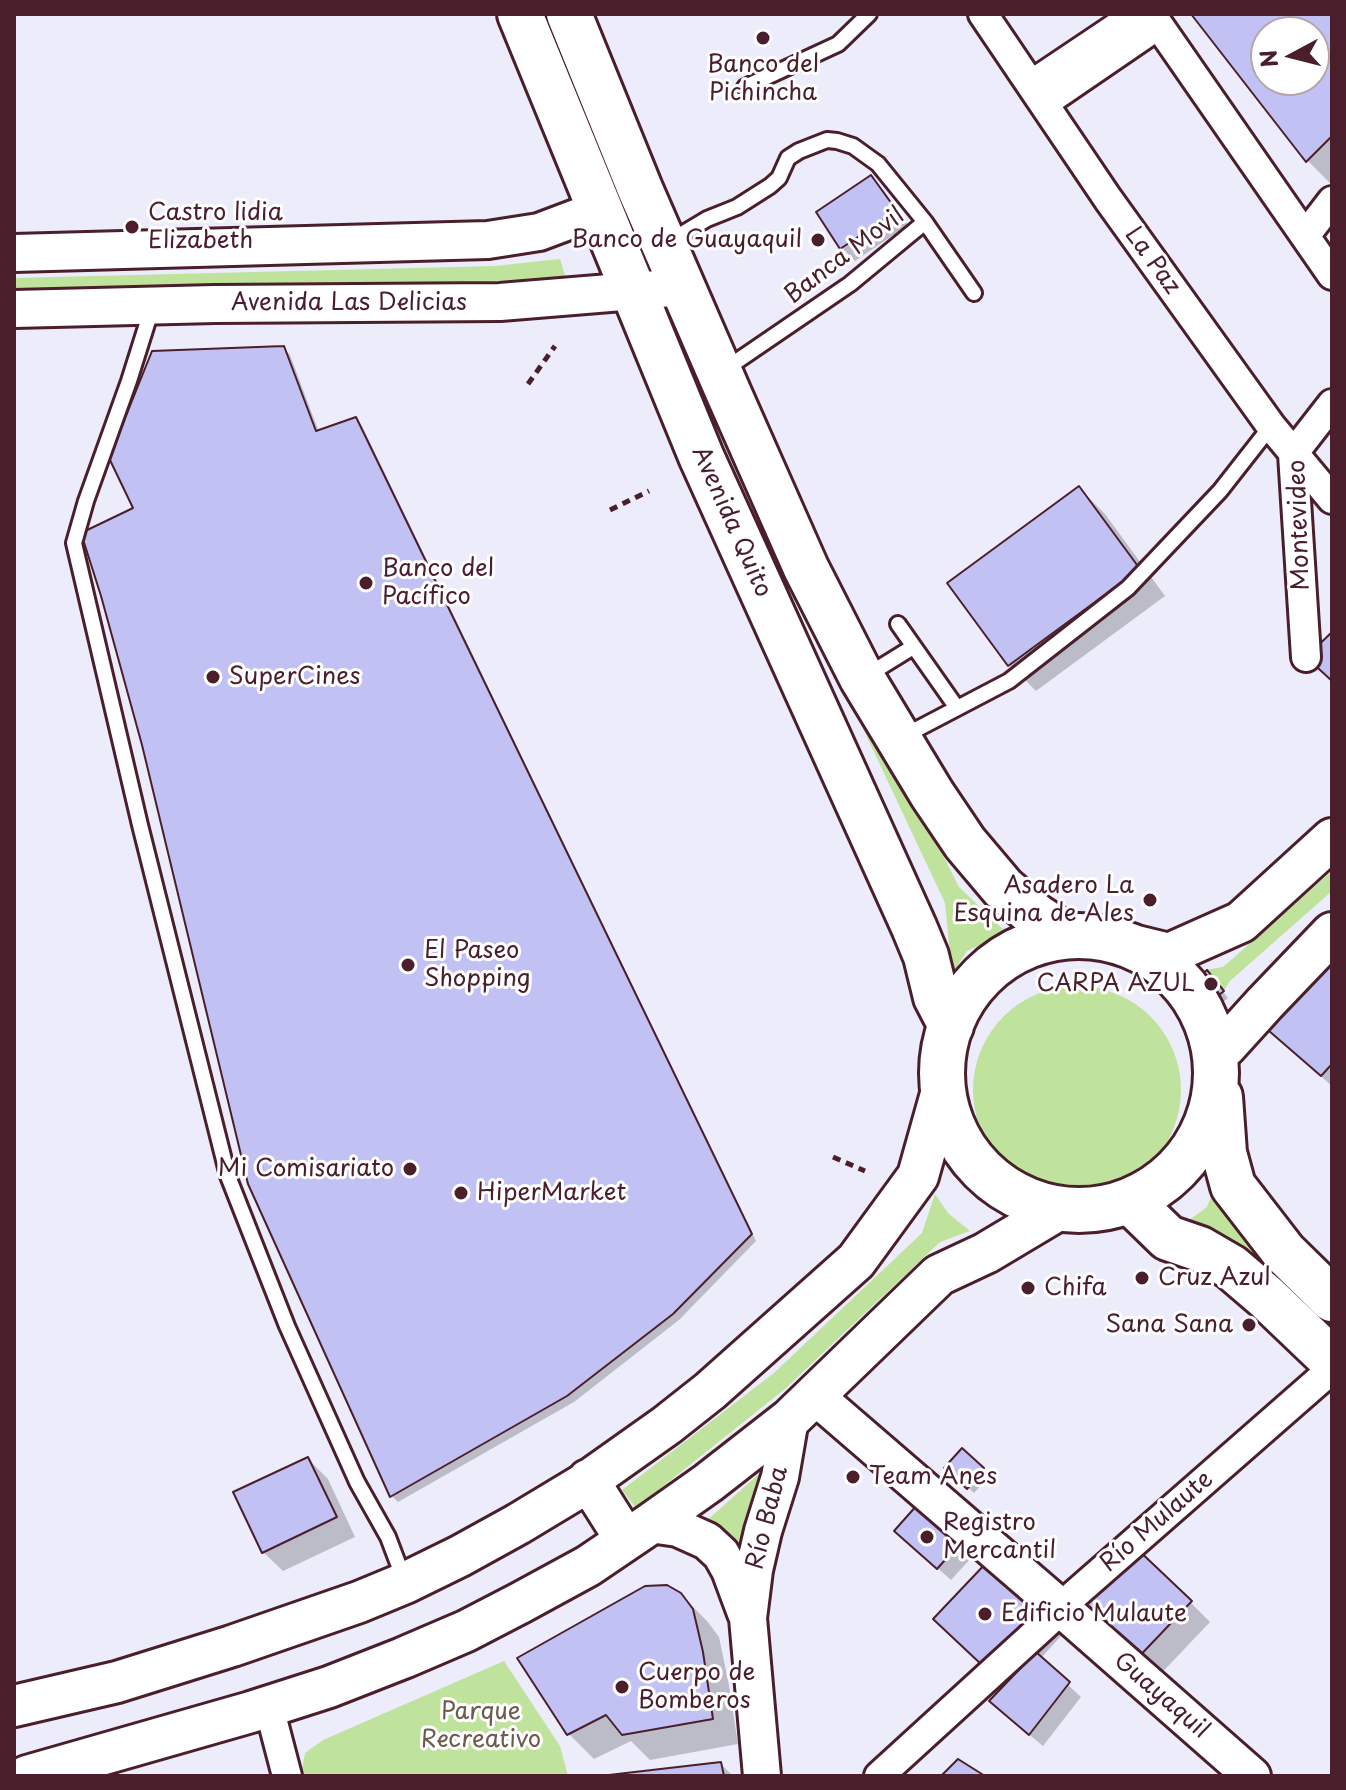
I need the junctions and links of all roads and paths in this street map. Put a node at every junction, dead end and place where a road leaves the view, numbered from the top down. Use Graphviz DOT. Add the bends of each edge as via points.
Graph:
graph roads {
  1 [pos="520,14"];
  2 [pos="569,14"];
  3 [pos="869,14"];
  4 [pos="983,14"];
  5 [pos="1149,18"];
  6 [pos="745,87"];
  7 [pos="1037,94"];
  8 [pos="640,189"];
  9 [pos="1332,201"];
  10 [pos="600,209"];
  11 [pos="925,222"];
  12 [pos="1305,236"];
  13 [pos="664,245"];
  14 [pos="14,253"];
  15 [pos="1332,275"];
  16 [pos="683,287"];
  17 [pos="633,291"];
  18 [pos="974,293"];
  19 [pos="153,305"];
  20 [pos="14,309"];
  21 [pos="555,346"];
  22 [pos="720,373"];
  23 [pos="528,384"];
  24 [pos="1332,404"];
  25 [pos="1271,426"];
  26 [pos="1293,454"];
  27 [pos="649,491"];
  28 [pos="1332,499"];
  29 [pos="610,510"];
  30 [pos="898,624"];
  31 [pos="913,647"];
  32 [pos="1306,657"];
  33 [pos="862,678"];
  34 [pos="957,708"];
  35 [pos="898,739"];
  36 [pos="1332,839"];
  37 [pos="1332,933"];
  38 [pos="1066,936"];
  39 [pos="1132,945"];
  40 [pos="951,1026"];
  41 [pos="1217,1062"];
  42 [pos="943,1087"];
  43 [pos="833,1157"];
  44 [pos="865,1171"];
  45 [pos="1131,1202"];
  46 [pos="1058,1210"];
  47 [pos="1332,1299"];
  48 [pos="1332,1360"];
  49 [pos="1332,1369"];
  50 [pos="801,1409"];
  51 [pos="588,1480"];
  52 [pos="638,1532"];
  53 [pos="405,1583"];
  54 [pos="1062,1609"];
  55 [pos="748,1618"];
  56 [pos="14,1706"];
  57 [pos="269,1707"];
  58 [pos="27,1776"];
  59 [pos="287,1776"];
  60 [pos="762,1776"];
  61 [pos="879,1776"];
  62 [pos="1252,1776"];
  1 -- 10 [label="main road, Avenida Quito"];
  2 -- 8 [label="main road, Avenida Quito"];
  3 -- 6 [label="lane" via="838,44"];
  4 -- 7 [label="street, La Paz"];
  5 -- 7 [label="street"];
  5 -- 12 [label="street"];
  7 -- 25 [label="street, La Paz"];
  8 -- 10 [label="street"];
  8 -- 13 [label="main road, Avenida Quito"];
  9 -- 12 [label="street"];
  10 -- 14 [label="street" via="539,232 488,240"];
  10 -- 17 [label="main road, Avenida Quito"];
  11 -- 13 [label="lane" via="878,164 853,146 827,140 788,158 770,186"];
  11 -- 18 [label="lane, Banca Movil"];
  11 -- 22 [label="lane, Banca Movil" via="850,284"];
  12 -- 15 [label="street"];
  13 -- 16 [label="main road, Avenida Quito"];
  16 -- 17 [label="street, Avenida Las Delicias"];
  16 -- 22 [label="main road, Avenida Quito"];
  17 -- 19 [label="street, Avenida Las Delicias" via="500,302"];
  17 -- 40 [label="main road, Avenida Quito" via="701,456 914,927"];
  19 -- 20 [label="street, Avenida Las Delicias"];
  19 -- 53 [label="lane" via="74,543 228,1176 287,1326"];
  21 -- 23 [label="path"];
  22 -- 33 [label="main road, Avenida Quito" via="806,568"];
  24 -- 26 [label="street, Montevideo"];
  25 -- 26 [label="street, La Paz"];
  25 -- 34 [label="lane" via="1220,491 1128,588 1009,681"];
  26 -- 28 [label="street, La Paz"];
  26 -- 32 [label="street, Montevideo"];
  27 -- 29 [label="path"];
  30 -- 31 [label="lane"];
  31 -- 33 [label="lane"];
  31 -- 34 [label="lane"];
  33 -- 35 [label="main road, Avenida Quito"];
  34 -- 35 [label="lane"];
  35 -- 38 [label="main road, Avenida Quito" via="965,843 1003,888"];
  36 -- 39 [label="main road" via="1241,922 1169,954"];
  37 -- 41 [label="main road"];
  38 -- 39 [label="main road" via="1099,936"];
  38 -- 40 [label="main road" via="1041,940 995,964 962,1002"];
  39 -- 41 [label="main road" via="1172,970 1201,1008"];
  40 -- 42 [label="main road" via="943,1056"];
  41 -- 45 [label="main road" via="1207,1125 1177,1171"];
  41 -- 47 [label="main road" via="1224,1153 1233,1186 1284,1252"];
  42 -- 46 [label="main road" via="955,1130 980,1168 1016,1196"];
  42 -- 51 [label="main road" via="918,1176 856,1261 710,1391"];
  43 -- 44 [label="path"];
  45 -- 46 [label="main road" via="1095,1211"];
  45 -- 48 [label="main road" via="1168,1238 1231,1267"];
  46 -- 50 [label="main road" via="939,1275"];
  49 -- 54 [label="street, Río Mulaute"];
  50 -- 52 [label="main road"];
  50 -- 54 [label="street, Guayaquil" via="829,1408"];
  50 -- 55 [label="street, Río Baba" via="767,1517"];
  51 -- 52 [label="main road"];
  51 -- 53 [label="main road" via="518,1524"];
  52 -- 55 [label="street, Río Baba" via="678,1528 707,1541 730,1570"];
  52 -- 57 [label="main road" via="588,1566 466,1631"];
  53 -- 56 [label="main road" via="232,1646 117,1682"];
  54 -- 61 [label="street, Río Mulaute"];
  54 -- 62 [label="street, Guayaquil"];
  55 -- 60 [label="street, Río Baba"];
  57 -- 58 [label="main road"];
  57 -- 59 [label="street"];
}
